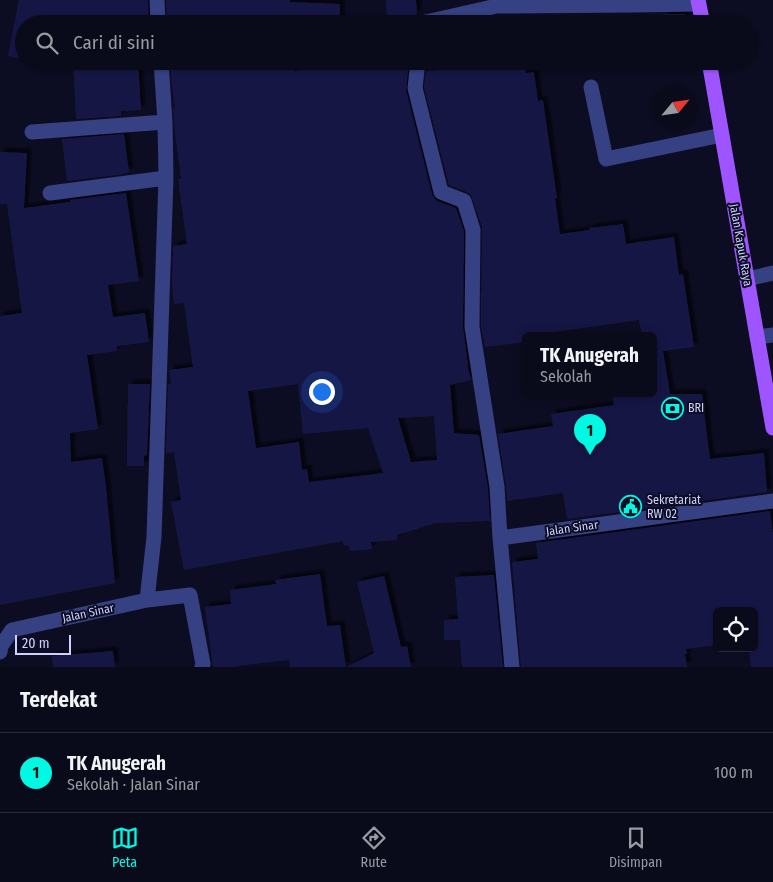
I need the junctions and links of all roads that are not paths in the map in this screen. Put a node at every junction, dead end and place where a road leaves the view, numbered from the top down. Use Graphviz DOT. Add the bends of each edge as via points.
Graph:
graph roads {
  1 [pos="156,0"];
  2 [pos="699,2"];
  3 [pos="157,15"];
  4 [pos="458,15"];
  5 [pos="701,15"];
  6 [pos="162,70"];
  7 [pos="417,70"];
  8 [pos="711,70"];
  9 [pos="591,87"];
  10 [pos="165,122"];
  11 [pos="32,132"];
  12 [pos="722,135"];
  13 [pos="166,178"];
  14 [pos="50,193"];
  15 [pos="773,273"];
  16 [pos="747,279"];
  17 [pos="773,335"];
  18 [pos="757,337"];
  19 [pos="773,428"];
  20 [pos="773,501"];
  21 [pos="500,538"];
  22 [pos="147,600"];
  23 [pos="0,652"];
  24 [pos="202,667"];
  25 [pos="512,667"];
  1 -- 3 [label="street"];
  2 -- 4 [label="street" via="634,6 498,6"];
  2 -- 5 [label="main road"];
  6 -- 10 [label="street"];
  7 -- 21 [label="street" via="415,88 441,192 464,201 472,230 472,327 497,487"];
  8 -- 12 [label="main road, Jalan Kapuk Raya"];
  9 -- 12 [label="street" via="606,159"];
  10 -- 11 [label="street"];
  10 -- 13 [label="street"];
  12 -- 16 [label="main road, Jalan Kapuk Raya"];
  13 -- 14 [label="street"];
  13 -- 22 [label="street" via="154,537"];
  15 -- 16 [label="street"];
  16 -- 18 [label="main road, Jalan Kapuk Raya"];
  17 -- 18 [label="street"];
  18 -- 19 [label="main road, Jalan Kapuk Raya"];
  20 -- 21 [label="street, Jalan Sinar"];
  21 -- 25 [label="street"];
  22 -- 23 [label="street, Jalan Sinar" via="12,630"];
  22 -- 24 [label="street, Jalan Sinar" via="190,595"];
}
